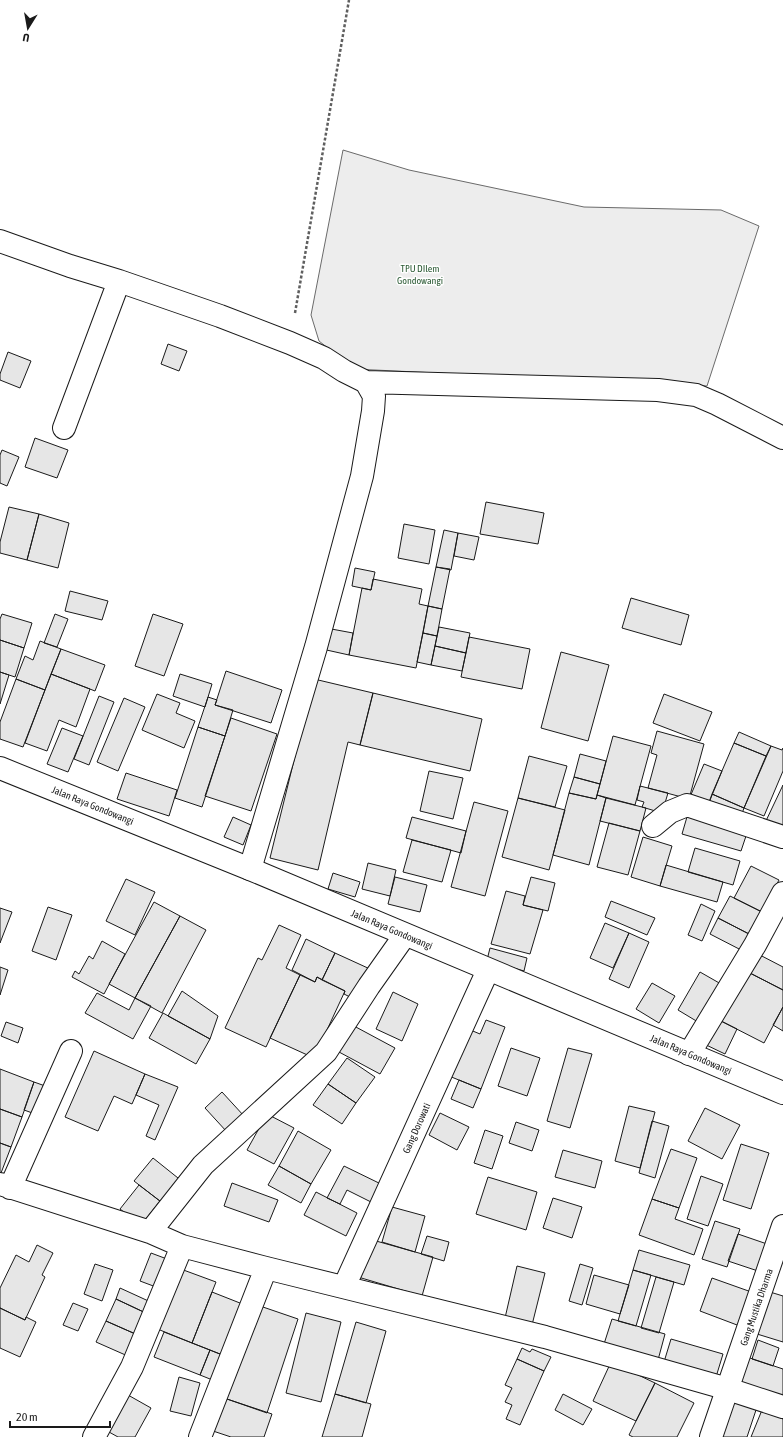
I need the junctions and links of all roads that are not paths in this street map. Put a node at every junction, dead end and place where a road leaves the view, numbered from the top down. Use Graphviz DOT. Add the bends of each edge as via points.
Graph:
graph roads {
  1 [pos="0,241"];
  2 [pos="119,281"];
  3 [pos="366,382"];
  4 [pos="64,428"];
  5 [pos="783,438"];
  6 [pos="0,768"];
  7 [pos="653,826"];
  8 [pos="783,837"];
  9 [pos="250,869"];
  10 [pos="783,893"];
  11 [pos="405,935"];
  12 [pos="488,970"];
  13 [pos="71,1051"];
  14 [pos="689,1054"];
  15 [pos="783,1093"];
  16 [pos="5,1186"];
  17 [pos="783,1226"];
  18 [pos="150,1232"];
  19 [pos="182,1246"];
  20 [pos="266,1268"];
  21 [pos="344,1287"];
  22 [pos="728,1389"];
  23 [pos="783,1407"];
  24 [pos="94,1437"];
  25 [pos="200,1437"];
  26 [pos="711,1437"];
  1 -- 2 [label="street"];
  2 -- 3 [label="street" via="220,316 290,344 324,358"];
  2 -- 4 [label="street"];
  3 -- 5 [label="street" via="658,390 696,395"];
  3 -- 9 [label="street" via="374,396 362,476 316,647"];
  6 -- 9 [label="street, Jalan Raya Gondowangi"];
  7 -- 8 [label="street" via="670,812 687,805"];
  9 -- 11 [label="street, Jalan Raya Gondowangi"];
  10 -- 14 [label="street" via="755,945"];
  11 -- 12 [label="street, Jalan Raya Gondowangi"];
  11 -- 18 [label="street" via="326,1052 204,1165"];
  12 -- 14 [label="street, Jalan Raya Gondowangi"];
  12 -- 21 [label="street, Gang Dorowati"];
  13 -- 16 [label="street"];
  14 -- 15 [label="street, Jalan Raya Gondowangi"];
  16 -- 18 [label="street"];
  17 -- 22 [label="street, Gang Mustika Dharma"];
  18 -- 19 [label="street"];
  19 -- 20 [label="street"];
  19 -- 24 [label="street" via="132,1367"];
  20 -- 21 [label="street"];
  20 -- 25 [label="street"];
  21 -- 22 [label="street" via="544,1337"];
  22 -- 23 [label="street"];
  22 -- 26 [label="street, Gang Mustika Dharma"];
}
